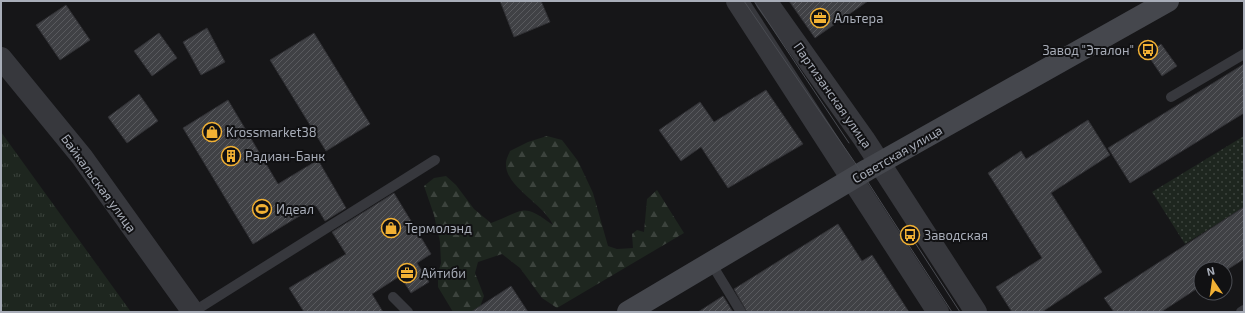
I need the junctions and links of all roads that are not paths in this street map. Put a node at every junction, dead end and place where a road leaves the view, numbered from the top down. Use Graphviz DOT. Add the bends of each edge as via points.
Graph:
graph roads {
  1 [pos="737,1"];
  2 [pos="766,1"];
  3 [pos="1168,1"];
  4 [pos="1244,54"];
  5 [pos="1,58"];
  6 [pos="1171,97"];
  7 [pos="435,160"];
  8 [pos="879,163"];
  9 [pos="852,180"];
  10 [pos="711,263"];
  11 [pos="393,297"];
  12 [pos="1244,310"];
  13 [pos="193,312"];
  14 [pos="408,312"];
  15 [pos="628,312"];
  16 [pos="741,312"];
  17 [pos="938,312"];
  18 [pos="976,312"];
  19 [pos="1241,312"];
  1 -- 9 [label="street, Партизанская улица"];
  2 -- 8 [label="street, Партизанская улица"];
  3 -- 8 [label="main road, Советская улица"];
  4 -- 6 [label="lane"];
  5 -- 13 [label="street, Байкальская улица" via="82,157"];
  7 -- 13 [label="lane"];
  8 -- 9 [label="main road, Советская улица"];
  8 -- 18 [label="street, Партизанская улица"];
  9 -- 10 [label="main road, Советская улица"];
  9 -- 17 [label="street, Партизанская улица"];
  10 -- 15 [label="main road, Советская улица"];
  10 -- 16 [label="lane"];
  11 -- 14 [label="lane"];
  12 -- 19 [label="lane"];
}
